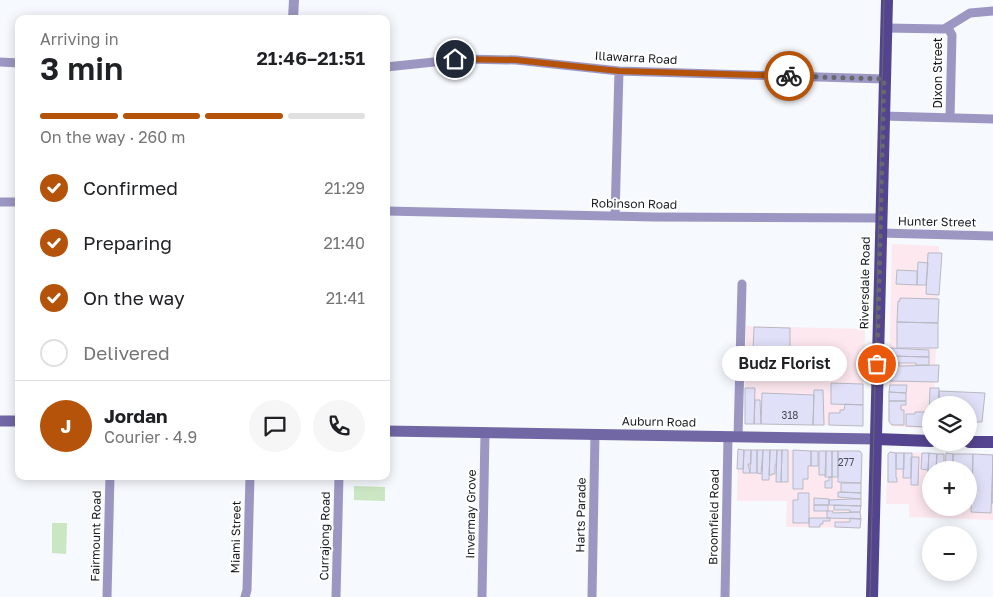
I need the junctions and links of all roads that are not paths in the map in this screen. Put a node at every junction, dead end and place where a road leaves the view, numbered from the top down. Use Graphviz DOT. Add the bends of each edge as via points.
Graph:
graph roads {
  1 [pos="294,0"];
  2 [pos="886,0"];
  3 [pos="993,11"];
  4 [pos="294,15"];
  5 [pos="886,28"];
  6 [pos="948,28"];
  7 [pos="0,62"];
  8 [pos="15,62"];
  9 [pos="390,67"];
  10 [pos="619,71"];
  11 [pos="884,79"];
  12 [pos="883,116"];
  13 [pos="950,118"];
  14 [pos="993,119"];
  15 [pos="0,202"];
  16 [pos="15,202"];
  17 [pos="390,211"];
  18 [pos="615,216"];
  19 [pos="881,218"];
  20 [pos="880,234"];
  21 [pos="993,236"];
  22 [pos="742,284"];
  23 [pos="0,421"];
  24 [pos="15,421"];
  25 [pos="390,430"];
  26 [pos="485,432"];
  27 [pos="595,434"];
  28 [pos="733,437"];
  29 [pos="876,439"];
  30 [pos="922,441"];
  31 [pos="977,442"];
  32 [pos="993,442"];
  33 [pos="110,480"];
  34 [pos="250,480"];
  35 [pos="339,480"];
  36 [pos="107,597"];
  37 [pos="245,597"];
  38 [pos="336,597"];
  39 [pos="482,597"];
  40 [pos="592,597"];
  41 [pos="725,597"];
  42 [pos="872,597"];
  1 -- 4 [label="street"];
  2 -- 5 [label="main road, Riversdale Road"];
  3 -- 6 [label="street" via="970,13"];
  5 -- 6 [label="street"];
  5 -- 11 [label="main road, Riversdale Road"];
  6 -- 13 [label="street, Dixon Street" via="952,38"];
  7 -- 8 [label="street"];
  9 -- 10 [label="street, Illawarra Road" via="463,59 516,60"];
  10 -- 11 [label="street, Illawarra Road"];
  10 -- 18 [label="street"];
  11 -- 12 [label="main road, Riversdale Road"];
  12 -- 13 [label="street"];
  12 -- 19 [label="main road, Riversdale Road"];
  13 -- 14 [label="street"];
  15 -- 16 [label="street"];
  17 -- 18 [label="street, Robinson Road"];
  18 -- 19 [label="street, Robinson Road"];
  19 -- 20 [label="main road, Riversdale Road"];
  20 -- 21 [label="street, Hunter Street"];
  20 -- 29 [label="main road, Riversdale Road"];
  22 -- 28 [label="street, Broomfield Road"];
  23 -- 24 [label="main road"];
  25 -- 26 [label="main road, Auburn Road"];
  26 -- 27 [label="main road, Auburn Road"];
  26 -- 39 [label="street, Invermay Grove"];
  27 -- 28 [label="main road, Auburn Road"];
  27 -- 40 [label="street, Harts Parade"];
  28 -- 29 [label="main road, Auburn Road"];
  28 -- 41 [label="street, Broomfield Road"];
  29 -- 30 [label="main road, Auburn Road"];
  29 -- 42 [label="main road, Riversdale Road"];
  31 -- 32 [label="main road"];
  33 -- 36 [label="street, Fairmount Road"];
  34 -- 37 [label="street, Miami Street"];
  35 -- 38 [label="street, Currajong Road"];
}
